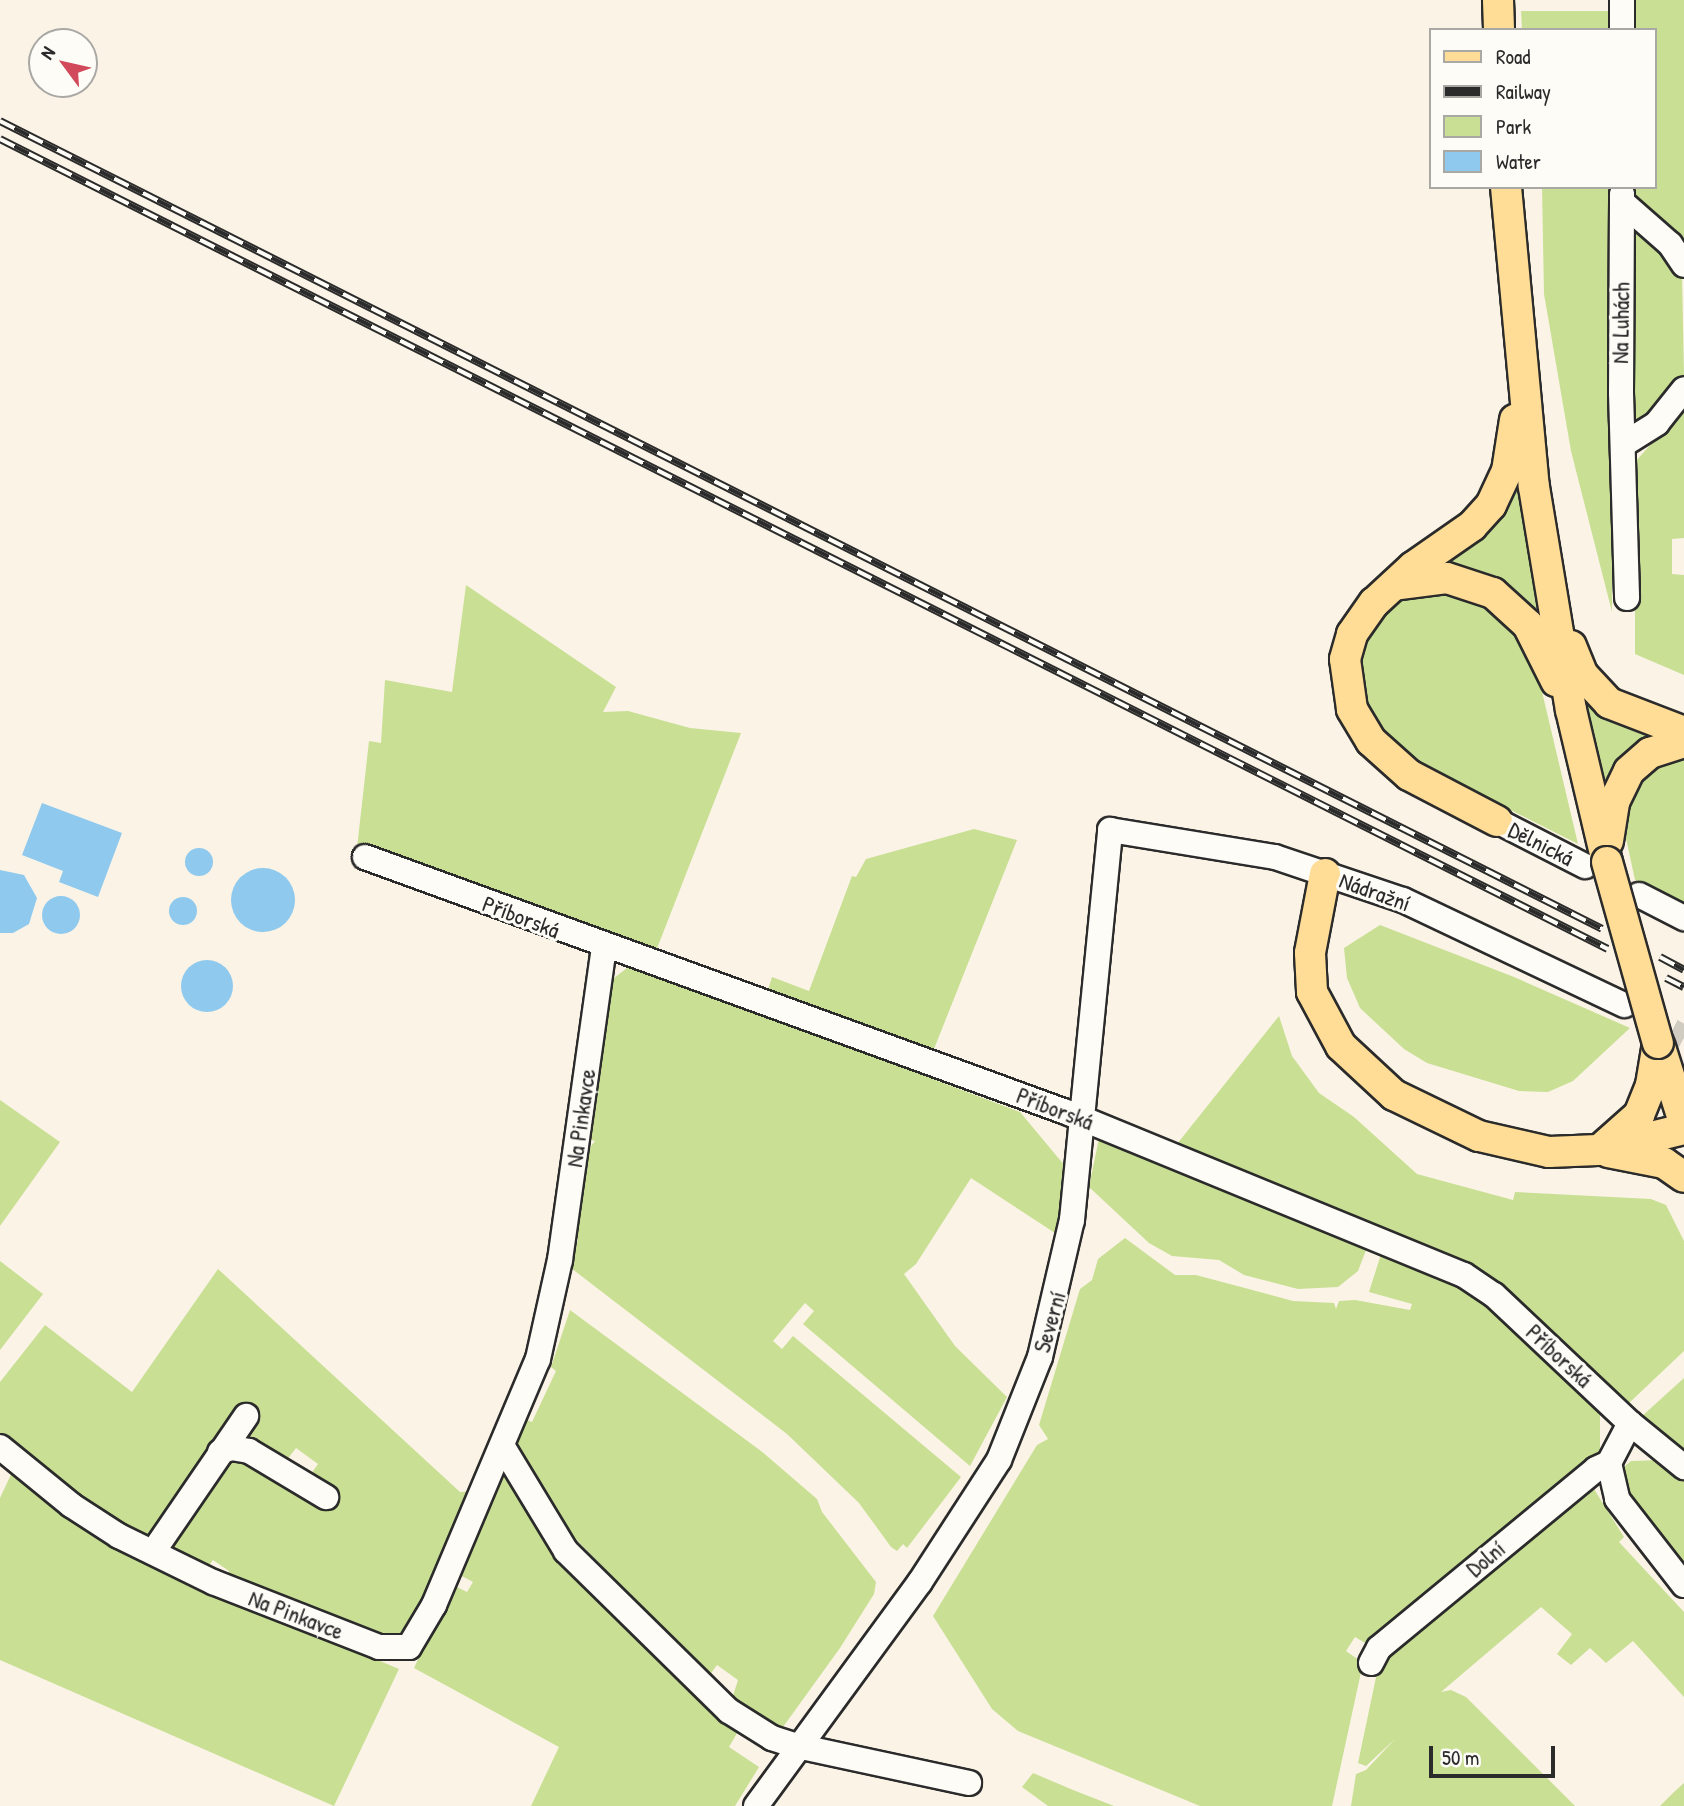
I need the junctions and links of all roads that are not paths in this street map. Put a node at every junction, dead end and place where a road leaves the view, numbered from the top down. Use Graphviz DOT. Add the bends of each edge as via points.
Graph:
graph roads {
  1 [pos="1498,0"];
  2 [pos="1622,0"];
  3 [pos="1499,28"];
  4 [pos="1622,28"];
  5 [pos="1506,189"];
  6 [pos="1622,195"];
  7 [pos="1684,265"];
  8 [pos="1520,364"];
  9 [pos="1684,389"];
  10 [pos="1624,444"];
  11 [pos="1393,585"];
  12 [pos="1550,590"];
  13 [pos="1627,598"];
  14 [pos="1571,710"];
  15 [pos="1684,732"];
  16 [pos="1684,742"];
  17 [pos="1497,821"];
  18 [pos="1110,830"];
  19 [pos="365,857"];
  20 [pos="1595,864"];
  21 [pos="1325,874"];
  22 [pos="1639,895"];
  23 [pos="1684,918"];
  24 [pos="604,947"];
  25 [pos="1624,1006"];
  26 [pos="1658,1043"];
  27 [pos="1081,1119"];
  28 [pos="1684,1122"];
  29 [pos="1684,1129"];
  30 [pos="1598,1150"];
  31 [pos="1684,1178"];
  32 [pos="246,1416"];
  33 [pos="1630,1423"];
  34 [pos="0,1447"];
  35 [pos="503,1447"];
  36 [pos="220,1452"];
  37 [pos="1609,1463"];
  38 [pos="1684,1467"];
  39 [pos="326,1497"];
  40 [pos="153,1552"];
  41 [pos="1684,1585"];
  42 [pos="1371,1663"];
  43 [pos="797,1746"];
  44 [pos="969,1783"];
  45 [pos="756,1806"];
  1 -- 3 [label="main road"];
  2 -- 4 [label="street"];
  5 -- 8 [label="main road"];
  6 -- 7 [label="street, Na Luhách"];
  6 -- 10 [label="street, Na Luhách"];
  8 -- 11 [label="main road" via="1513,441 1496,497 1472,526"];
  8 -- 12 [label="main road"];
  9 -- 10 [label="street" via="1657,423"];
  10 -- 13 [label="street, Na Luhách"];
  11 -- 14 [label="main road" via="1460,580 1503,599 1528,625"];
  11 -- 17 [label="main road" via="1364,612 1347,646 1344,672 1352,709 1387,757 1425,784"];
  12 -- 14 [label="main road"];
  12 -- 15 [label="main road" via="1578,665 1591,686 1620,709"];
  14 -- 20 [label="main road"];
  16 -- 20 [label="main road" via="1650,753 1625,777"];
  17 -- 20 [label="street, Dělnická"];
  18 -- 21 [label="street, Nádražní" via="1208,843"];
  18 -- 27 [label="street, Severní"];
  19 -- 24 [label="street, Příborská"];
  20 -- 26 [label="main road, bridge"];
  21 -- 25 [label="street, Nádražní" via="1412,904"];
  21 -- 30 [label="main road" via="1316,909 1309,979 1328,1027 1358,1064 1414,1107 1479,1136 1549,1152"];
  22 -- 23 [label="street"];
  24 -- 27 [label="street, Příborská"];
  24 -- 35 [label="street, Na Pinkavce" via="554,1295 538,1359"];
  26 -- 28 [label="main road"];
  26 -- 30 [label="main road" via="1639,1115"];
  27 -- 33 [label="street, Příborská" via="1464,1275 1494,1294"];
  27 -- 43 [label="street, Severní" via="1068,1243 1041,1357 999,1460 920,1582"];
  29 -- 30 [label="main road"];
  30 -- 31 [label="main road" via="1664,1163"];
  32 -- 36 [label="street"];
  33 -- 37 [label="street, Dolní"];
  33 -- 38 [label="street, Příborská"];
  34 -- 40 [label="street, Na Pinkavce" via="89,1518"];
  35 -- 40 [label="street, Na Pinkavce" via="434,1605 416,1641 402,1650 379,1647 251,1598"];
  35 -- 43 [label="street" via="575,1559 729,1711 772,1738"];
  36 -- 39 [label="street" via="231,1448 249,1451"];
  36 -- 40 [label="street"];
  37 -- 41 [label="street" via="1617,1499"];
  37 -- 42 [label="street, Dolní" via="1379,1648"];
  43 -- 44 [label="street"];
  43 -- 45 [label="street, Severní"];
}
